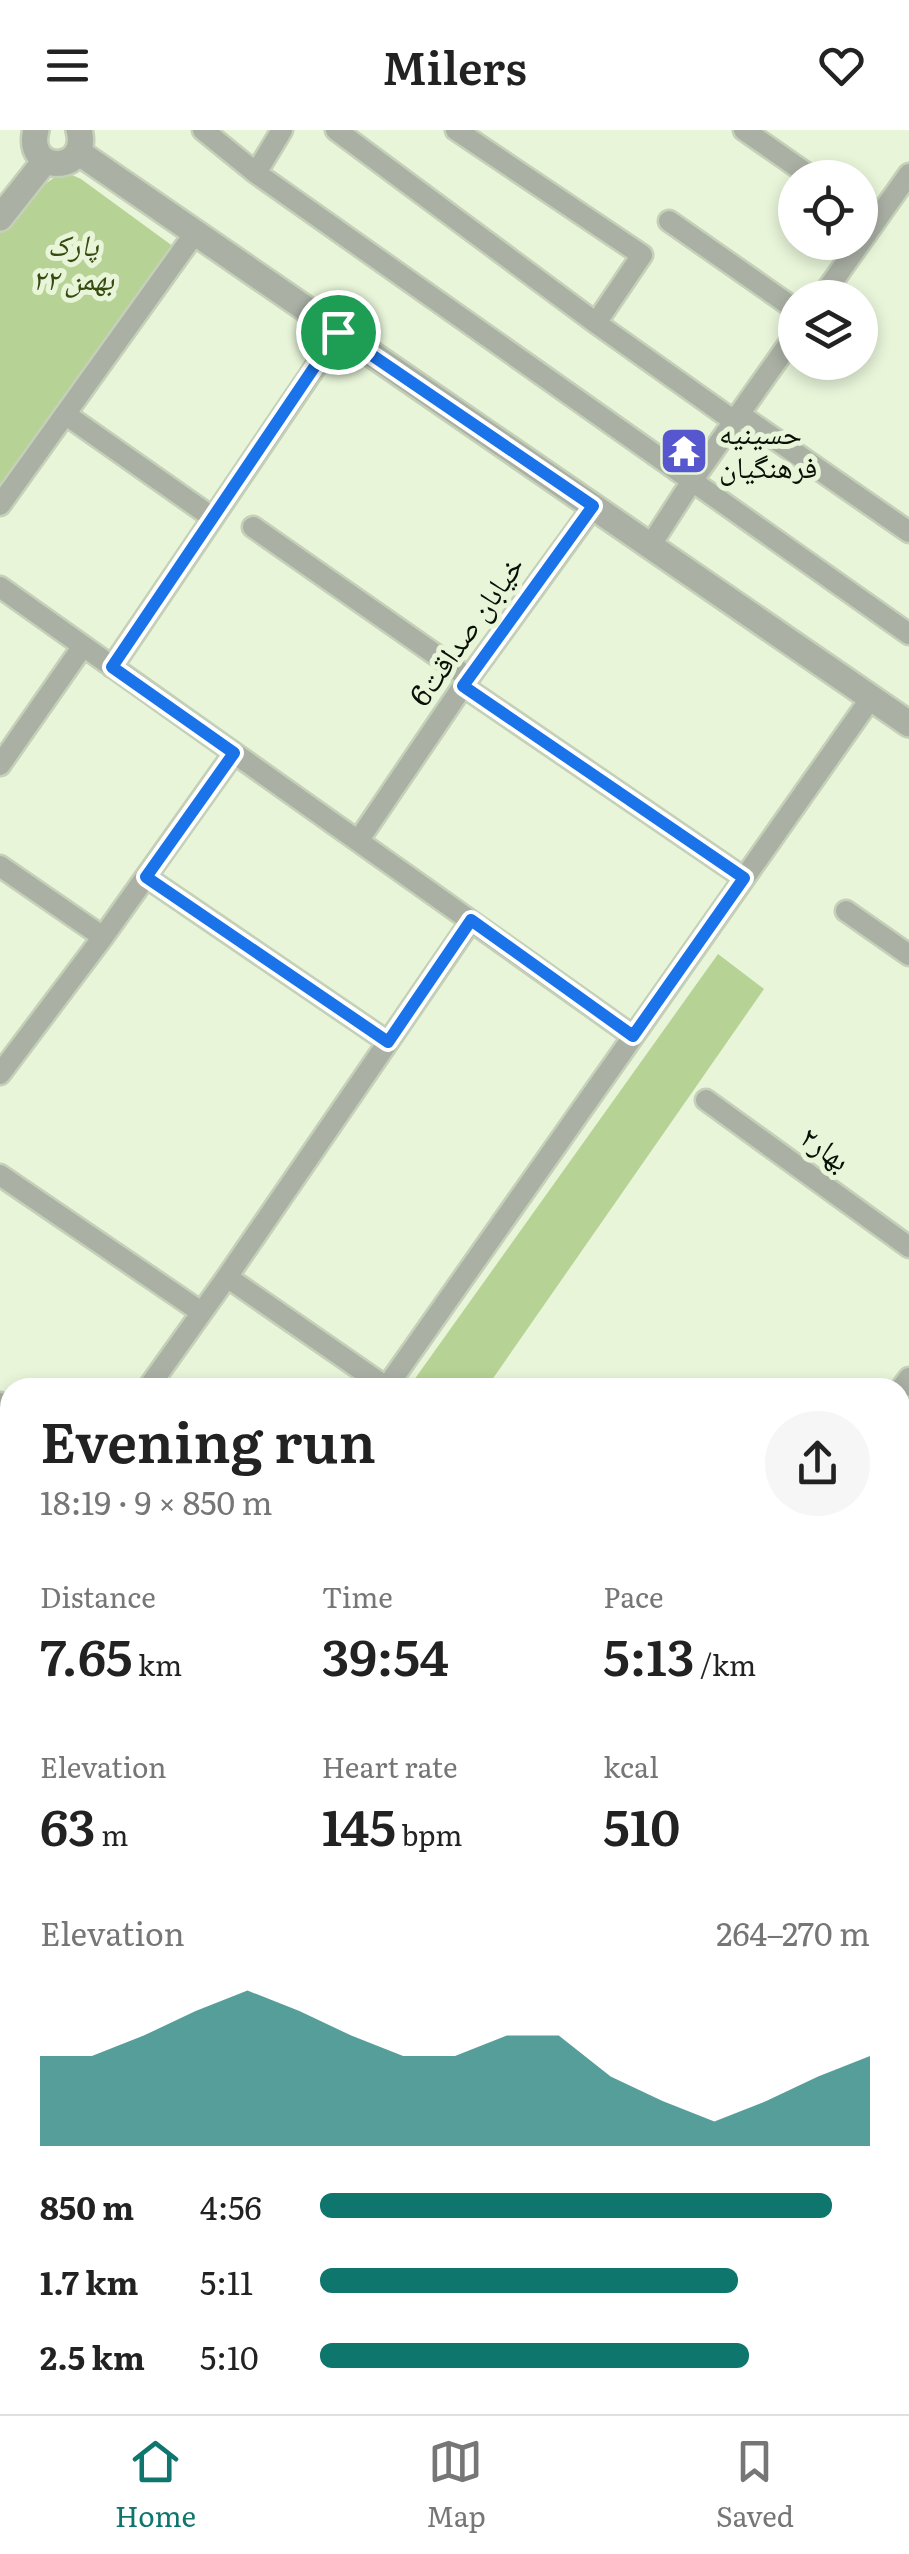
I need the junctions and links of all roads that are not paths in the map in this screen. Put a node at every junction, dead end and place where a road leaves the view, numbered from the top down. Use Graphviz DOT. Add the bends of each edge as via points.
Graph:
graph roads {
  1 [pos="36,130"];
  2 [pos="202,130"];
  3 [pos="282,130"];
  4 [pos="336,130"];
  5 [pos="456,130"];
  6 [pos="744,130"];
  7 [pos="78,141"];
  8 [pos="45,160"];
  9 [pos="786,160"];
  10 [pos="256,173"];
  11 [pos="909,174"];
  12 [pos="878,206"];
  13 [pos="0,218"];
  14 [pos="669,221"];
  15 [pos="195,233"];
  16 [pos="778,298"];
  17 [pos="596,323"];
  18 [pos="338,332"];
  19 [pos="778,359"];
  20 [pos="66,414"];
  21 [pos="737,417"];
  22 [pos="692,480"];
  23 [pos="0,505"];
  24 [pos="593,506"];
  25 [pos="213,518"];
  26 [pos="253,527"];
  27 [pos="909,532"];
  28 [pos="650,546"];
  29 [pos="0,588"];
  30 [pos="909,634"];
  31 [pos="83,646"];
  32 [pos="112,667"];
  33 [pos="466,682"];
  34 [pos="870,698"];
  35 [pos="909,724"];
  36 [pos="234,753"];
  37 [pos="0,764"];
  38 [pos="358,841"];
  39 [pos="0,866"];
  40 [pos="146,877"];
  41 [pos="744,878"];
  42 [pos="846,912"];
  43 [pos="471,920"];
  44 [pos="103,938"];
  45 [pos="909,955"];
  46 [pos="633,1036"];
  47 [pos="388,1042"];
  48 [pos="0,1074"];
  49 [pos="706,1100"];
  50 [pos="0,1174"];
  51 [pos="909,1247"];
  52 [pos="227,1278"];
  53 [pos="201,1312"];
  54 [pos="155,1378"];
  55 [pos="373,1378"];
  56 [pos="392,1378"];
  1 -- 8 [label="street" via="34,147"];
  2 -- 10 [label="street"];
  3 -- 10 [label="street"];
  4 -- 17 [label="street"];
  5 -- 17 [label="street" via="642,255"];
  6 -- 9 [label="street"];
  7 -- 8 [label="street" via="74,158 60,164"];
  7 -- 15 [label="street"];
  8 -- 13 [label="street"];
  10 -- 22 [label="street"];
  11 -- 12 [label="street"];
  14 -- 16 [label="street"];
  15 -- 18 [label="street"];
  15 -- 20 [label="street"];
  17 -- 21 [label="street"];
  18 -- 24 [label="street"];
  18 -- 25 [label="street"];
  19 -- 21 [label="street"];
  20 -- 23 [label="street"];
  20 -- 25 [label="street"];
  21 -- 22 [label="street"];
  21 -- 27 [label="street"];
  22 -- 28 [label="street"];
  22 -- 30 [label="street"];
  24 -- 28 [label="street"];
  24 -- 33 [label="street, خیابان صداقت6"];
  25 -- 32 [label="street"];
  26 -- 33 [label="street"];
  28 -- 34 [label="street"];
  29 -- 31 [label="street"];
  31 -- 32 [label="street"];
  31 -- 37 [label="street"];
  32 -- 36 [label="street"];
  33 -- 38 [label="street, خیابان صداقت6"];
  33 -- 41 [label="street"];
  34 -- 35 [label="street"];
  34 -- 41 [label="street"];
  36 -- 38 [label="street"];
  36 -- 40 [label="street"];
  38 -- 43 [label="street"];
  39 -- 44 [label="street"];
  40 -- 44 [label="street"];
  40 -- 47 [label="street"];
  41 -- 46 [label="street"];
  42 -- 45 [label="street"];
  43 -- 46 [label="street"];
  43 -- 47 [label="street"];
  44 -- 48 [label="street"];
  46 -- 56 [label="street"];
  47 -- 52 [label="street"];
  49 -- 51 [label="street, بهار۲"];
  50 -- 53 [label="street"];
  52 -- 53 [label="street"];
  52 -- 55 [label="street"];
  53 -- 54 [label="street"];
}
